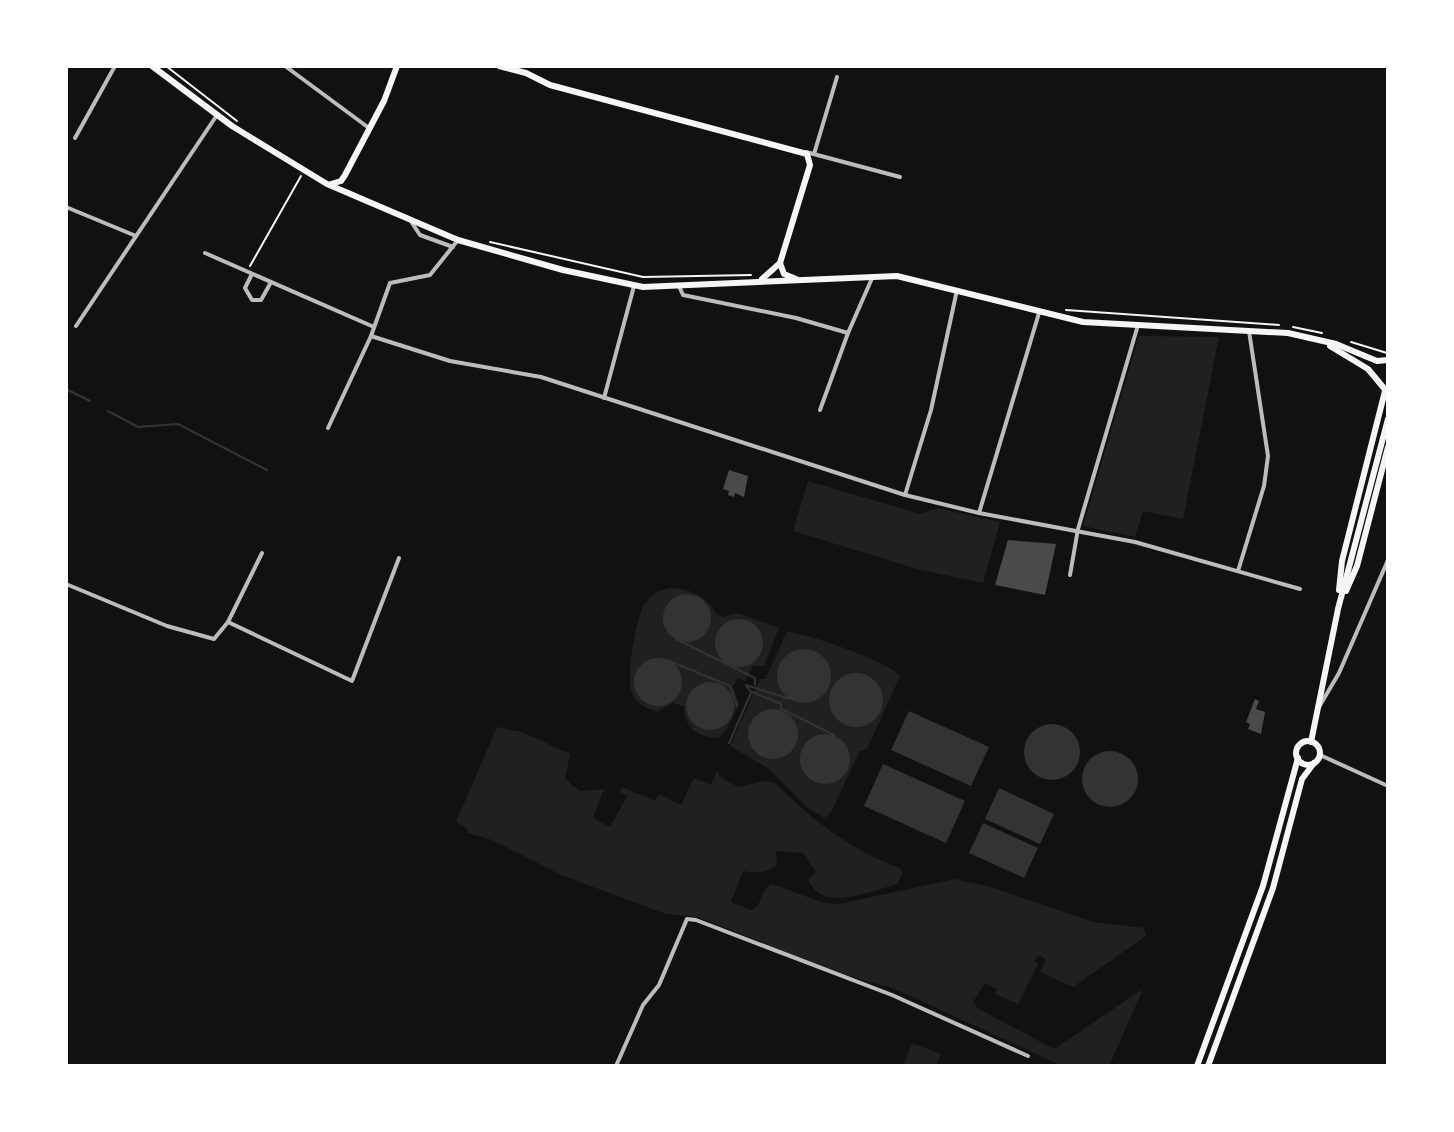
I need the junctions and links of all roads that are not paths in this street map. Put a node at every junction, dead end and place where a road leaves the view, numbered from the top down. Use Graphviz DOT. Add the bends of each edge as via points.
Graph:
graph roads {
  1 [pos="115,66"];
  2 [pos="152,66"];
  3 [pos="285,66"];
  4 [pos="397,66"];
  5 [pos="499,66"];
  6 [pos="837,77"];
  7 [pos="217,115"];
  8 [pos="369,128"];
  9 [pos="75,138"];
  10 [pos="803,151"];
  11 [pos="814,154"];
  12 [pos="826,157"];
  13 [pos="810,165"];
  14 [pos="345,175"];
  15 [pos="900,177"];
  16 [pos="327,184"];
  17 [pos="352,194"];
  18 [pos="66,207"];
  19 [pos="411,221"];
  20 [pos="136,236"];
  21 [pos="458,240"];
  22 [pos="453,247"];
  23 [pos="205,253"];
  24 [pos="780,263"];
  25 [pos="251,276"];
  26 [pos="873,276"];
  27 [pos="801,280"];
  28 [pos="751,282"];
  29 [pos="270,284"];
  30 [pos="680,284"];
  31 [pos="634,286"];
  32 [pos="957,290"];
  33 [pos="1039,313"];
  34 [pos="1138,325"];
  35 [pos="76,326"];
  36 [pos="374,327"];
  37 [pos="1249,331"];
  38 [pos="848,333"];
  39 [pos="371,336"];
  40 [pos="1319,340"];
  41 [pos="1388,360"];
  42 [pos="1379,381"];
  43 [pos="1387,392"];
  44 [pos="604,398"];
  45 [pos="820,410"];
  46 [pos="1388,419"];
  47 [pos="328,428"];
  48 [pos="1388,447"];
  49 [pos="905,495"];
  50 [pos="979,513"];
  51 [pos="1078,529"];
  52 [pos="262,553"];
  53 [pos="399,558"];
  54 [pos="1388,560"];
  55 [pos="1238,571"];
  56 [pos="1070,575"];
  57 [pos="66,584"];
  58 [pos="1300,589"];
  59 [pos="1338,609"];
  60 [pos="228,622"];
  61 [pos="1314,716"];
  62 [pos="1311,742"];
  63 [pos="1320,755"];
  64 [pos="1298,758"];
  65 [pos="1314,763"];
  66 [pos="1388,786"];
  67 [pos="1028,1056"];
  68 [pos="616,1066"];
  69 [pos="1197,1066"];
  70 [pos="1208,1066"];
  1 -- 9 [label="street"];
  2 -- 7 [label="main road"];
  3 -- 8 [label="street"];
  4 -- 8 [label="main road"];
  5 -- 10 [label="main road" via="550,85"];
  6 -- 11 [label="street"];
  7 -- 16 [label="main road"];
  7 -- 20 [label="street"];
  8 -- 14 [label="main road"];
  10 -- 11 [label="street"];
  10 -- 13 [label="main road"];
  11 -- 12 [label="street"];
  12 -- 13 [label="street"];
  12 -- 15 [label="street"];
  13 -- 24 [label="main road"];
  14 -- 16 [label="main road" via="337,184"];
  14 -- 17 [label="main road"];
  16 -- 17 [label="main road"];
  17 -- 19 [label="main road"];
  18 -- 20 [label="street"];
  19 -- 21 [label="main road"];
  19 -- 22 [label="street" via="420,235"];
  20 -- 35 [label="street"];
  21 -- 22 [label="street"];
  21 -- 31 [label="main road"];
  22 -- 36 [label="street" via="430,275 390,283"];
  23 -- 25 [label="street"];
  24 -- 27 [label="main road" via="784,274"];
  24 -- 28 [label="main road" via="766,277"];
  25 -- 29 [label="street"];
  25 -- 29 [label="street" via="245,288 252,300 261,300"];
  26 -- 27 [label="main road"];
  26 -- 32 [label="main road" via="905,277"];
  26 -- 38 [label="street"];
  27 -- 28 [label="main road"];
  28 -- 30 [label="main road"];
  29 -- 36 [label="street"];
  30 -- 31 [label="main road"];
  30 -- 38 [label="street" via="683,295"];
  31 -- 44 [label="street"];
  32 -- 33 [label="main road"];
  32 -- 49 [label="street" via="931,410"];
  33 -- 34 [label="main road"];
  33 -- 50 [label="street"];
  34 -- 37 [label="main road"];
  34 -- 51 [label="street"];
  36 -- 39 [label="street"];
  37 -- 40 [label="main road"];
  37 -- 55 [label="street" via="1268,456"];
  38 -- 45 [label="street"];
  39 -- 44 [label="street" via="450,361 541,377"];
  39 -- 47 [label="street"];
  40 -- 41 [label="main road" via="1377,361"];
  40 -- 42 [label="main road"];
  41 -- 42 [label="main road"];
  42 -- 43 [label="main road"];
  43 -- 59 [label="main road" via="1342,561"];
  44 -- 49 [label="street"];
  46 -- 59 [label="main road"];
  48 -- 59 [label="main road" via="1357,566"];
  49 -- 50 [label="street"];
  50 -- 51 [label="street"];
  51 -- 55 [label="street"];
  51 -- 56 [label="street"];
  52 -- 60 [label="street"];
  53 -- 60 [label="street" via="352,681"];
  54 -- 61 [label="street" via="1339,673"];
  55 -- 58 [label="street"];
  57 -- 60 [label="street" via="204,639 219,637"];
  59 -- 61 [label="main road"];
  61 -- 62 [label="main road"];
  62 -- 63 [label="main road"];
  62 -- 64 [label="main road" via="1300,745"];
  63 -- 65 [label="main road"];
  63 -- 66 [label="street"];
  64 -- 65 [label="main road"];
  64 -- 69 [label="main road" via="1263,886"];
  65 -- 70 [label="main road" via="1302,779 1273,888"];
  67 -- 68 [label="street" via="892,995 687,919"];
}
